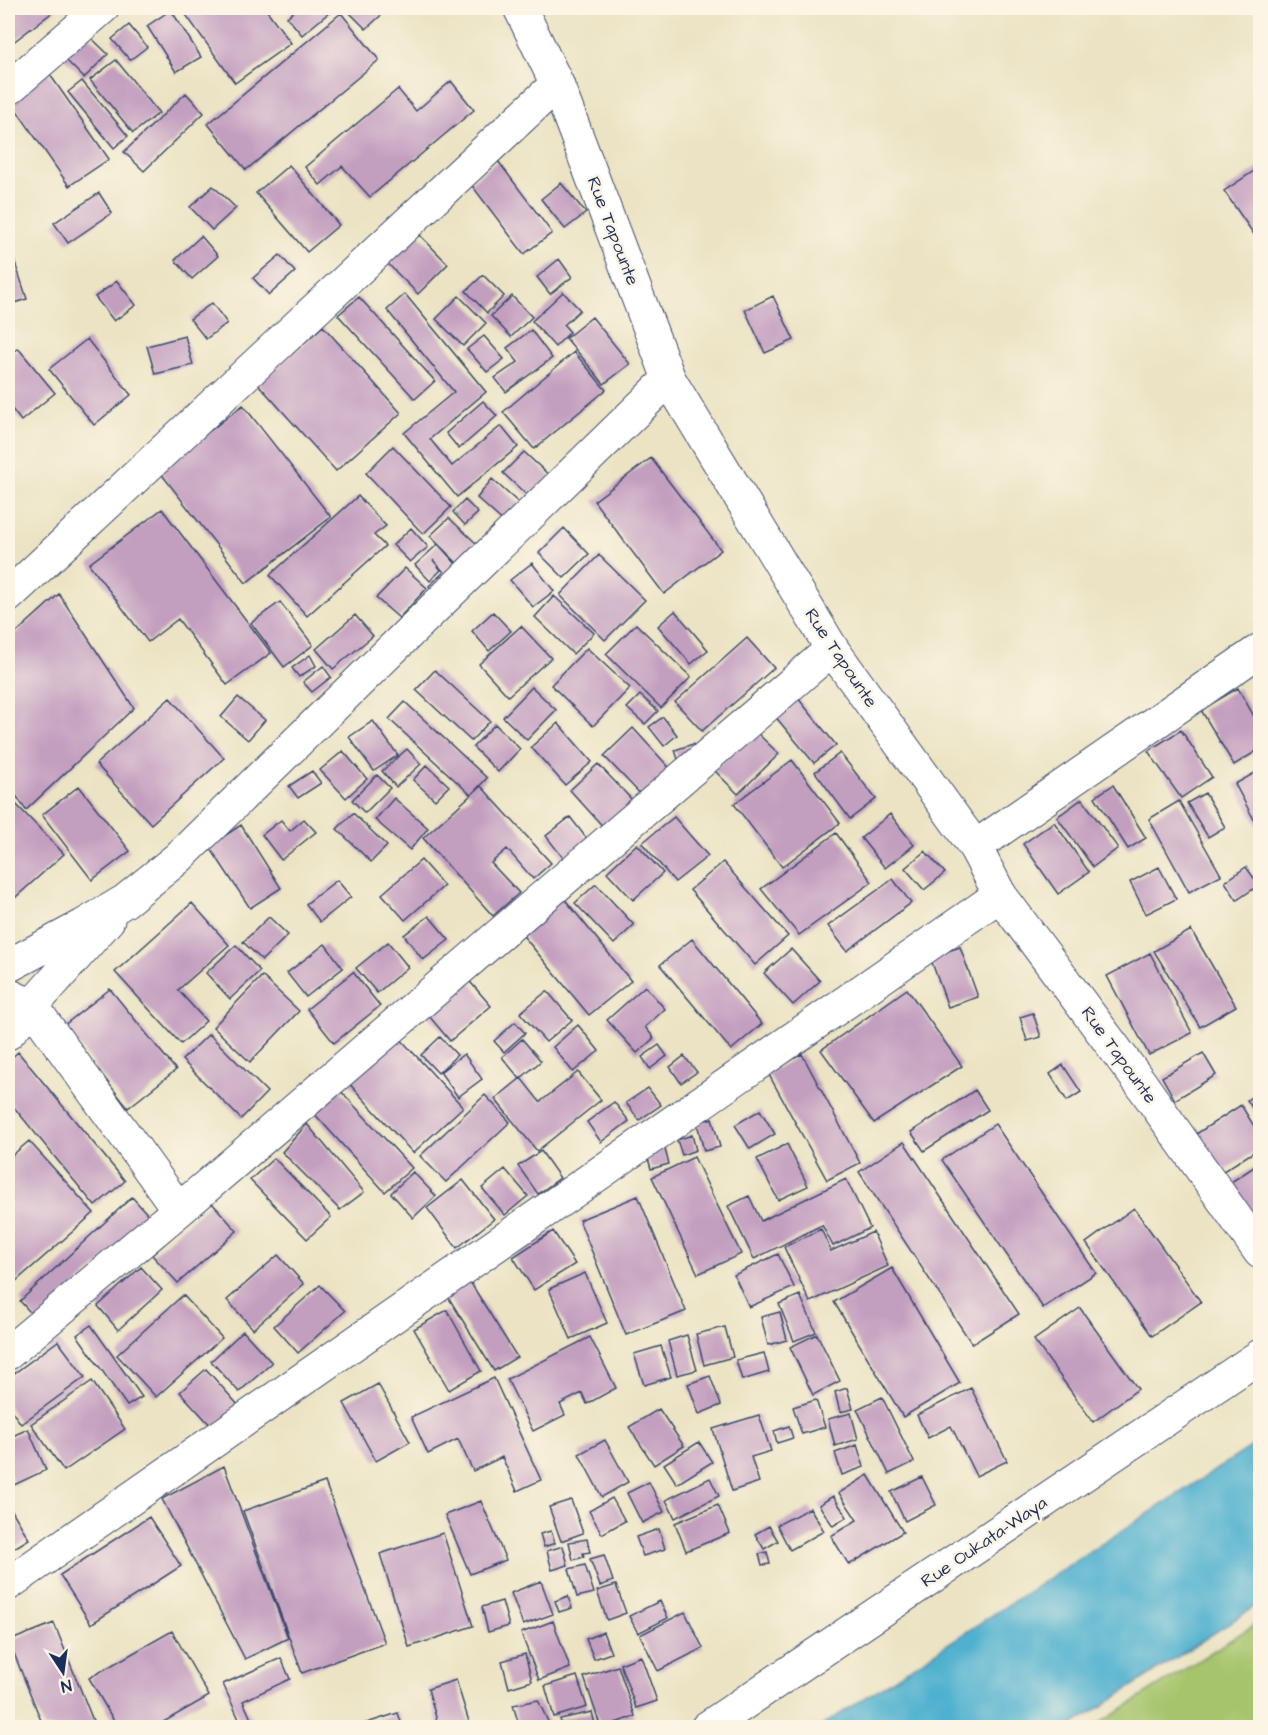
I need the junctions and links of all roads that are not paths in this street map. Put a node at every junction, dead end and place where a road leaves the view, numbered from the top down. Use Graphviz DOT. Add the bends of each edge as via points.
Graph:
graph roads {
  1 [pos="102,8"];
  2 [pos="520,8"];
  3 [pos="557,84"];
  4 [pos="8,89"];
  5 [pos="669,379"];
  6 [pos="8,596"];
  7 [pos="832,649"];
  8 [pos="1260,650"];
  9 [pos="975,847"];
  10 [pos="1000,895"];
  11 [pos="125,901"];
  12 [pos="8,966"];
  13 [pos="20,1000"];
  14 [pos="8,1033"];
  15 [pos="180,1210"];
  16 [pos="1260,1252"];
  17 [pos="8,1353"];
  18 [pos="1260,1356"];
  19 [pos="8,1584"];
  20 [pos="707,1728"];
  1 -- 4 [label="street"];
  2 -- 3 [label="street, Rue Tapounte"];
  3 -- 5 [label="street, Rue Tapounte"];
  3 -- 6 [label="street"];
  5 -- 7 [label="street, Rue Tapounte"];
  5 -- 11 [label="street" via="178,858"];
  7 -- 9 [label="street, Rue Tapounte"];
  7 -- 15 [label="street"];
  8 -- 9 [label="street"];
  9 -- 10 [label="street, Rue Tapounte"];
  10 -- 16 [label="street, Rue Tapounte"];
  10 -- 19 [label="street"];
  11 -- 12 [label="street"];
  11 -- 13 [label="street"];
  13 -- 14 [label="street"];
  13 -- 15 [label="street"];
  15 -- 17 [label="street"];
  18 -- 20 [label="street, Rue Oukata-Waya"];
}
